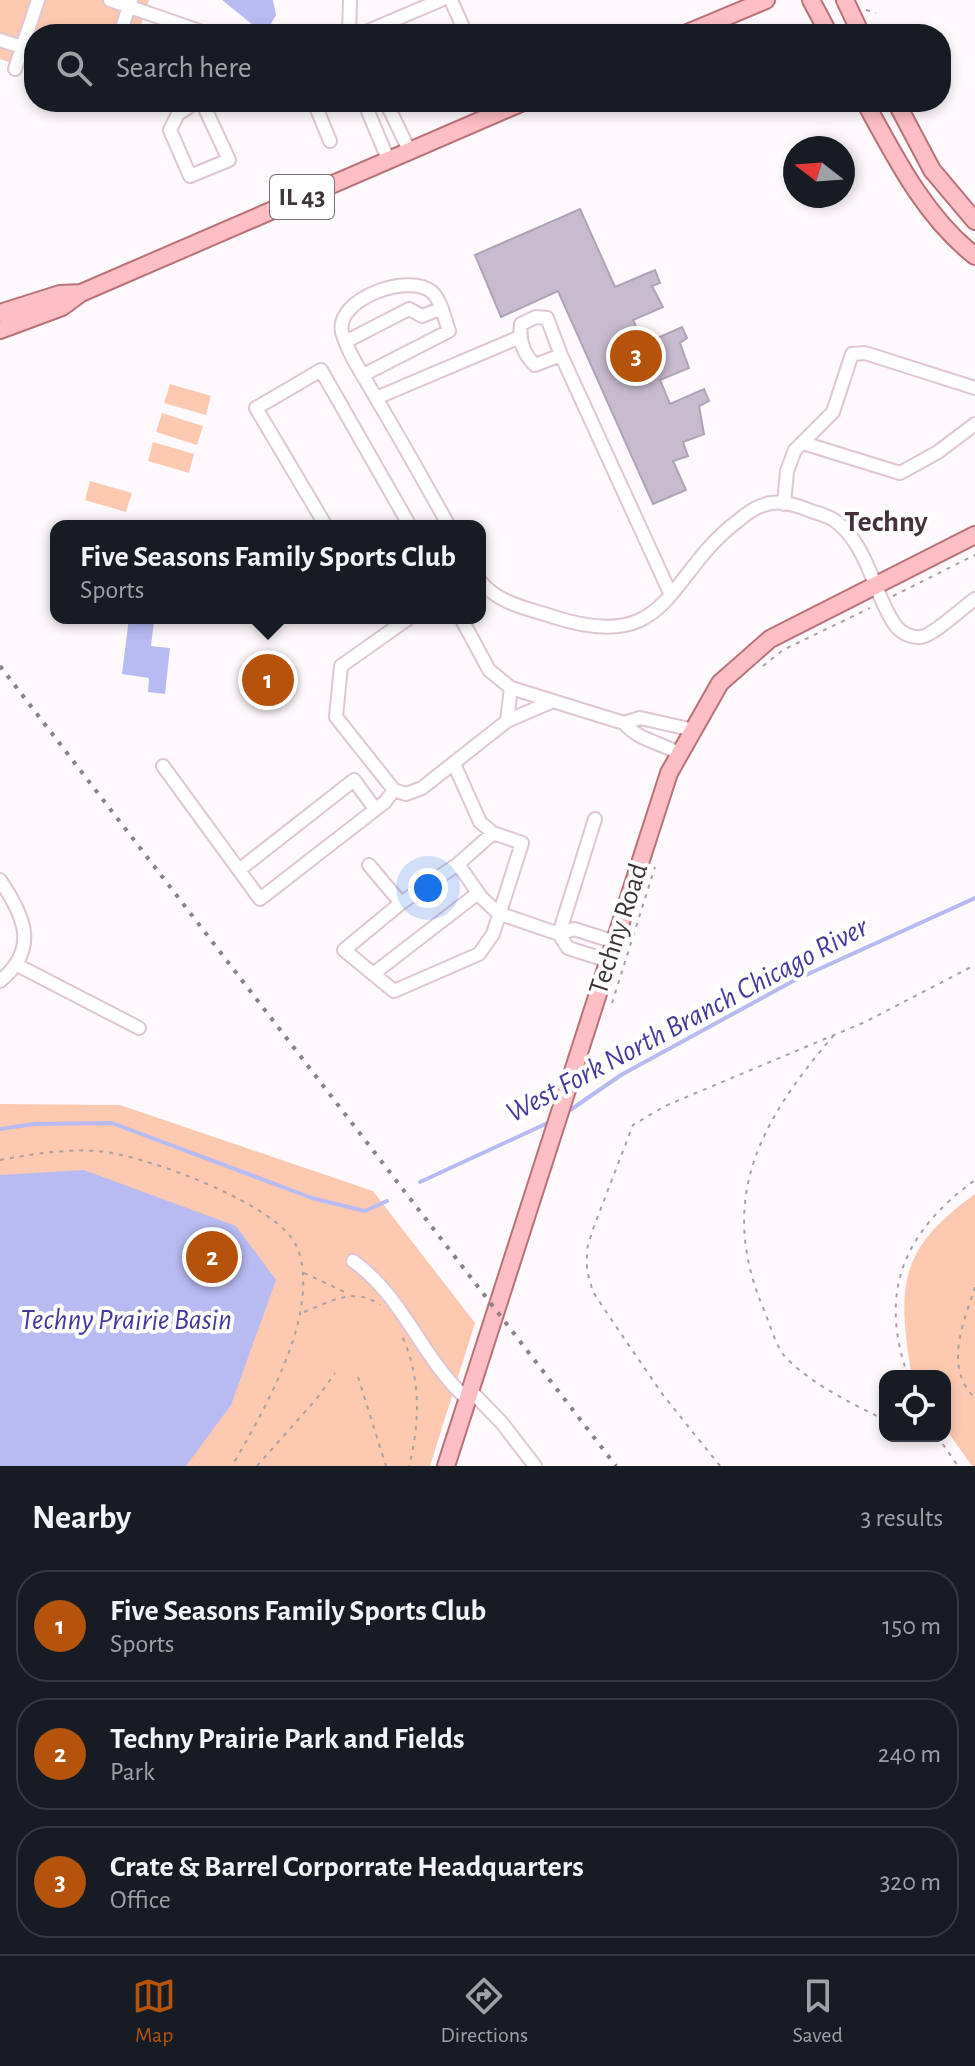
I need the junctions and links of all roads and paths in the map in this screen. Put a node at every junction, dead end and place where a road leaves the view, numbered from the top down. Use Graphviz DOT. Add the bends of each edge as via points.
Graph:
graph roads {
  1 [pos="38,0"];
  2 [pos="110,0"];
  3 [pos="350,0"];
  4 [pos="441,0"];
  5 [pos="451,0"];
  6 [pos="766,0"];
  7 [pos="811,0"];
  8 [pos="852,1"];
  9 [pos="130,3"];
  10 [pos="876,13"];
  11 [pos="33,24"];
  12 [pos="123,24"];
  13 [pos="183,24"];
  14 [pos="349,24"];
  15 [pos="398,24"];
  16 [pos="462,24"];
  17 [pos="709,24"];
  18 [pos="824,24"];
  19 [pos="858,24"];
  20 [pos="0,40"];
  21 [pos="24,48"];
  22 [pos="24,55"];
  23 [pos="15,69"];
  24 [pos="181,112"];
  25 [pos="207,112"];
  26 [pos="318,112"];
  27 [pos="368,112"];
  28 [pos="391,112"];
  29 [pos="499,112"];
  30 [pos="871,112"];
  31 [pos="901,112"];
  32 [pos="330,141"];
  33 [pos="409,150"];
  34 [pos="388,159"];
  35 [pos="975,221"];
  36 [pos="975,256"];
  37 [pos="81,293"];
  38 [pos="440,309"];
  39 [pos="0,313"];
  40 [pos="0,330"];
  41 [pos="520,337"];
  42 [pos="347,341"];
  43 [pos="561,355"];
  44 [pos="363,375"];
  45 [pos="975,388"];
  46 [pos="376,398"];
  47 [pos="975,424"];
  48 [pos="803,443"];
  49 [pos="784,504"];
  50 [pos="322,520"];
  51 [pos="407,520"];
  52 [pos="446,520"];
  53 [pos="975,535"];
  54 [pos="975,555"];
  55 [pos="877,584"];
  56 [pos="486,588"];
  57 [pos="671,595"];
  58 [pos="975,599"];
  59 [pos="884,601"];
  60 [pos="400,624"];
  61 [pos="464,624"];
  62 [pos="762,666"];
  63 [pos="511,688"];
  64 [pos="551,702"];
  65 [pos="507,721"];
  66 [pos="624,723"];
  67 [pos="694,730"];
  68 [pos="680,754"];
  69 [pos="454,764"];
  70 [pos="163,766"];
  71 [pos="394,790"];
  72 [pos="375,809"];
  73 [pos="595,819"];
  74 [pos="493,833"];
  75 [pos="657,859"];
  76 [pos="458,864"];
  77 [pos="369,865"];
  78 [pos="239,870"];
  79 [pos="0,880"];
  80 [pos="478,893"];
  81 [pos="401,903"];
  82 [pos="498,913"];
  83 [pos="559,934"];
  84 [pos="615,942"];
  85 [pos="609,961"];
  86 [pos="975,965"];
  87 [pos="19,966"];
  88 [pos="373,974"];
  89 [pos="0,981"];
  90 [pos="612,1003"];
  91 [pos="139,1028"];
  92 [pos="834,1034"];
  93 [pos="0,1160"];
  94 [pos="975,1180"];
  95 [pos="353,1261"];
  96 [pos="303,1272"];
  97 [pos="975,1287"];
  98 [pos="350,1294"];
  99 [pos="382,1307"];
  100 [pos="303,1313"];
  101 [pos="398,1327"];
  102 [pos="906,1370"];
  103 [pos="335,1373"];
  104 [pos="358,1377"];
  105 [pos="469,1394"];
  106 [pos="975,1398"];
  107 [pos="879,1417"];
  108 [pos="941,1442"];
  109 [pos="232,1466"];
  110 [pos="257,1466"];
  111 [pos="386,1466"];
  112 [pos="409,1466"];
  113 [pos="446,1466"];
  114 [pos="535,1466"];
  115 [pos="720,1466"];
  116 [pos="958,1466"];
  1 -- 11 [label="street"];
  2 -- 9 [label="street"];
  3 -- 14 [label="street"];
  4 -- 15 [label="street"];
  5 -- 16 [label="street"];
  6 -- 17 [label="main road"];
  7 -- 18 [label="main road"];
  8 -- 10 [label="path"];
  8 -- 19 [label="main road"];
  9 -- 12 [label="street"];
  9 -- 13 [label="street"];
  20 -- 21 [label="street"];
  22 -- 23 [label="street"];
  24 -- 25 [label="street" via="170,130 190,176 229,160"];
  26 -- 32 [label="street"];
  27 -- 34 [label="street"];
  28 -- 33 [label="street"];
  29 -- 33 [label="main road, IL 43"];
  30 -- 36 [label="main road" via="908,179 938,220"];
  31 -- 35 [label="main road" via="932,170"];
  33 -- 34 [label="main road, IL 43"];
  34 -- 37 [label="main road, IL 43"];
  37 -- 39 [label="main road, IL 43" via="60,294"];
  37 -- 40 [label="main road, IL 43" via="62,307"];
  38 -- 42 [label="street" via="422,316 409,309"];
  38 -- 42 [label="street" via="434,294 418,284 402,283 358,301 346,312 342,330"];
  38 -- 44 [label="street" via="449,331"];
  41 -- 43 [label="street" via="535,365"];
  41 -- 43 [label="street" via="521,324 547,318"];
  41 -- 46 [label="street"];
  42 -- 44 [label="street"];
  43 -- 57 [label="street"];
  44 -- 46 [label="street"];
  45 -- 48 [label="street" via="865,353 852,354 833,412"];
  46 -- 52 [label="street"];
  47 -- 48 [label="street" via="900,473"];
  48 -- 49 [label="street" via="787,471"];
  49 -- 55 [label="street" via="834,520"];
  49 -- 57 [label="street" via="770,503 749,512 720,533"];
  50 -- 51 [label="street" via="256,408 321,370"];
  53 -- 55 [label="main road, Techny Road"];
  54 -- 59 [label="path"];
  55 -- 59 [label="street"];
  55 -- 67 [label="main road, Techny Road" via="770,639 720,683"];
  56 -- 57 [label="street" via="495,598 587,627 618,629 654,613"];
  58 -- 59 [label="street" via="929,635 917,638 894,625"];
  59 -- 62 [label="path" via="783,650"];
  60 -- 71 [label="street" via="341,666 336,717"];
  61 -- 63 [label="street" via="489,670"];
  63 -- 64 [label="street"];
  63 -- 65 [label="street"];
  64 -- 65 [label="street"];
  64 -- 66 [label="street"];
  65 -- 69 [label="street"];
  66 -- 67 [label="street" via="640,718"];
  66 -- 68 [label="street" via="635,737"];
  67 -- 68 [label="main road, Techny Road"];
  68 -- 84 [label="main road, Techny Road" via="669,773"];
  69 -- 71 [label="street" via="422,788 406,794"];
  69 -- 74 [label="street" via="480,822"];
  70 -- 78 [label="street"];
  71 -- 72 [label="street"];
  72 -- 78 [label="street" via="354,780"];
  72 -- 78 [label="street" via="260,899"];
  73 -- 83 [label="street"];
  74 -- 76 [label="street"];
  74 -- 82 [label="street" via="522,843"];
  75 -- 90 [label="path"];
  76 -- 80 [label="street"];
  76 -- 81 [label="street"];
  77 -- 81 [label="street"];
  79 -- 87 [label="street" via="26,932"];
  80 -- 82 [label="street"];
  80 -- 88 [label="street"];
  81 -- 88 [label="street" via="344,950"];
  82 -- 83 [label="street"];
  82 -- 88 [label="street" via="493,934 479,954 459,966 394,991"];
  83 -- 84 [label="street" via="574,929"];
  83 -- 85 [label="street" via="568,948"];
  84 -- 85 [label="main road, Techny Road"];
  85 -- 105 [label="main road, Techny Road"];
  86 -- 92 [label="path"];
  87 -- 89 [label="street"];
  87 -- 91 [label="street"];
  92 -- 107 [label="path" via="800,1074 756,1149 742,1223 757,1292 785,1357 838,1396"];
  92 -- 115 [label="path" via="665,1106 633,1125 587,1249 593,1292 663,1395"];
  93 -- 96 [label="path" via="50,1150 100,1151 146,1161 266,1214 296,1244"];
  94 -- 102 [label="path" via="947,1201 909,1251 898,1278 894,1329"];
  95 -- 105 [label="street" via="386,1291 440,1373"];
  96 -- 98 [label="path"];
  96 -- 100 [label="path"];
  97 -- 106 [label="path" via="956,1356 963,1383"];
  98 -- 99 [label="path" via="371,1298"];
  98 -- 100 [label="path"];
  100 -- 109 [label="path" via="266,1407"];
  101 -- 112 [label="path" via="413,1361 419,1413"];
  103 -- 110 [label="path"];
  104 -- 111 [label="path"];
  105 -- 113 [label="main road, Techny Road"];
  105 -- 114 [label="street" via="502,1423"];
  108 -- 116 [label="path"];
}
